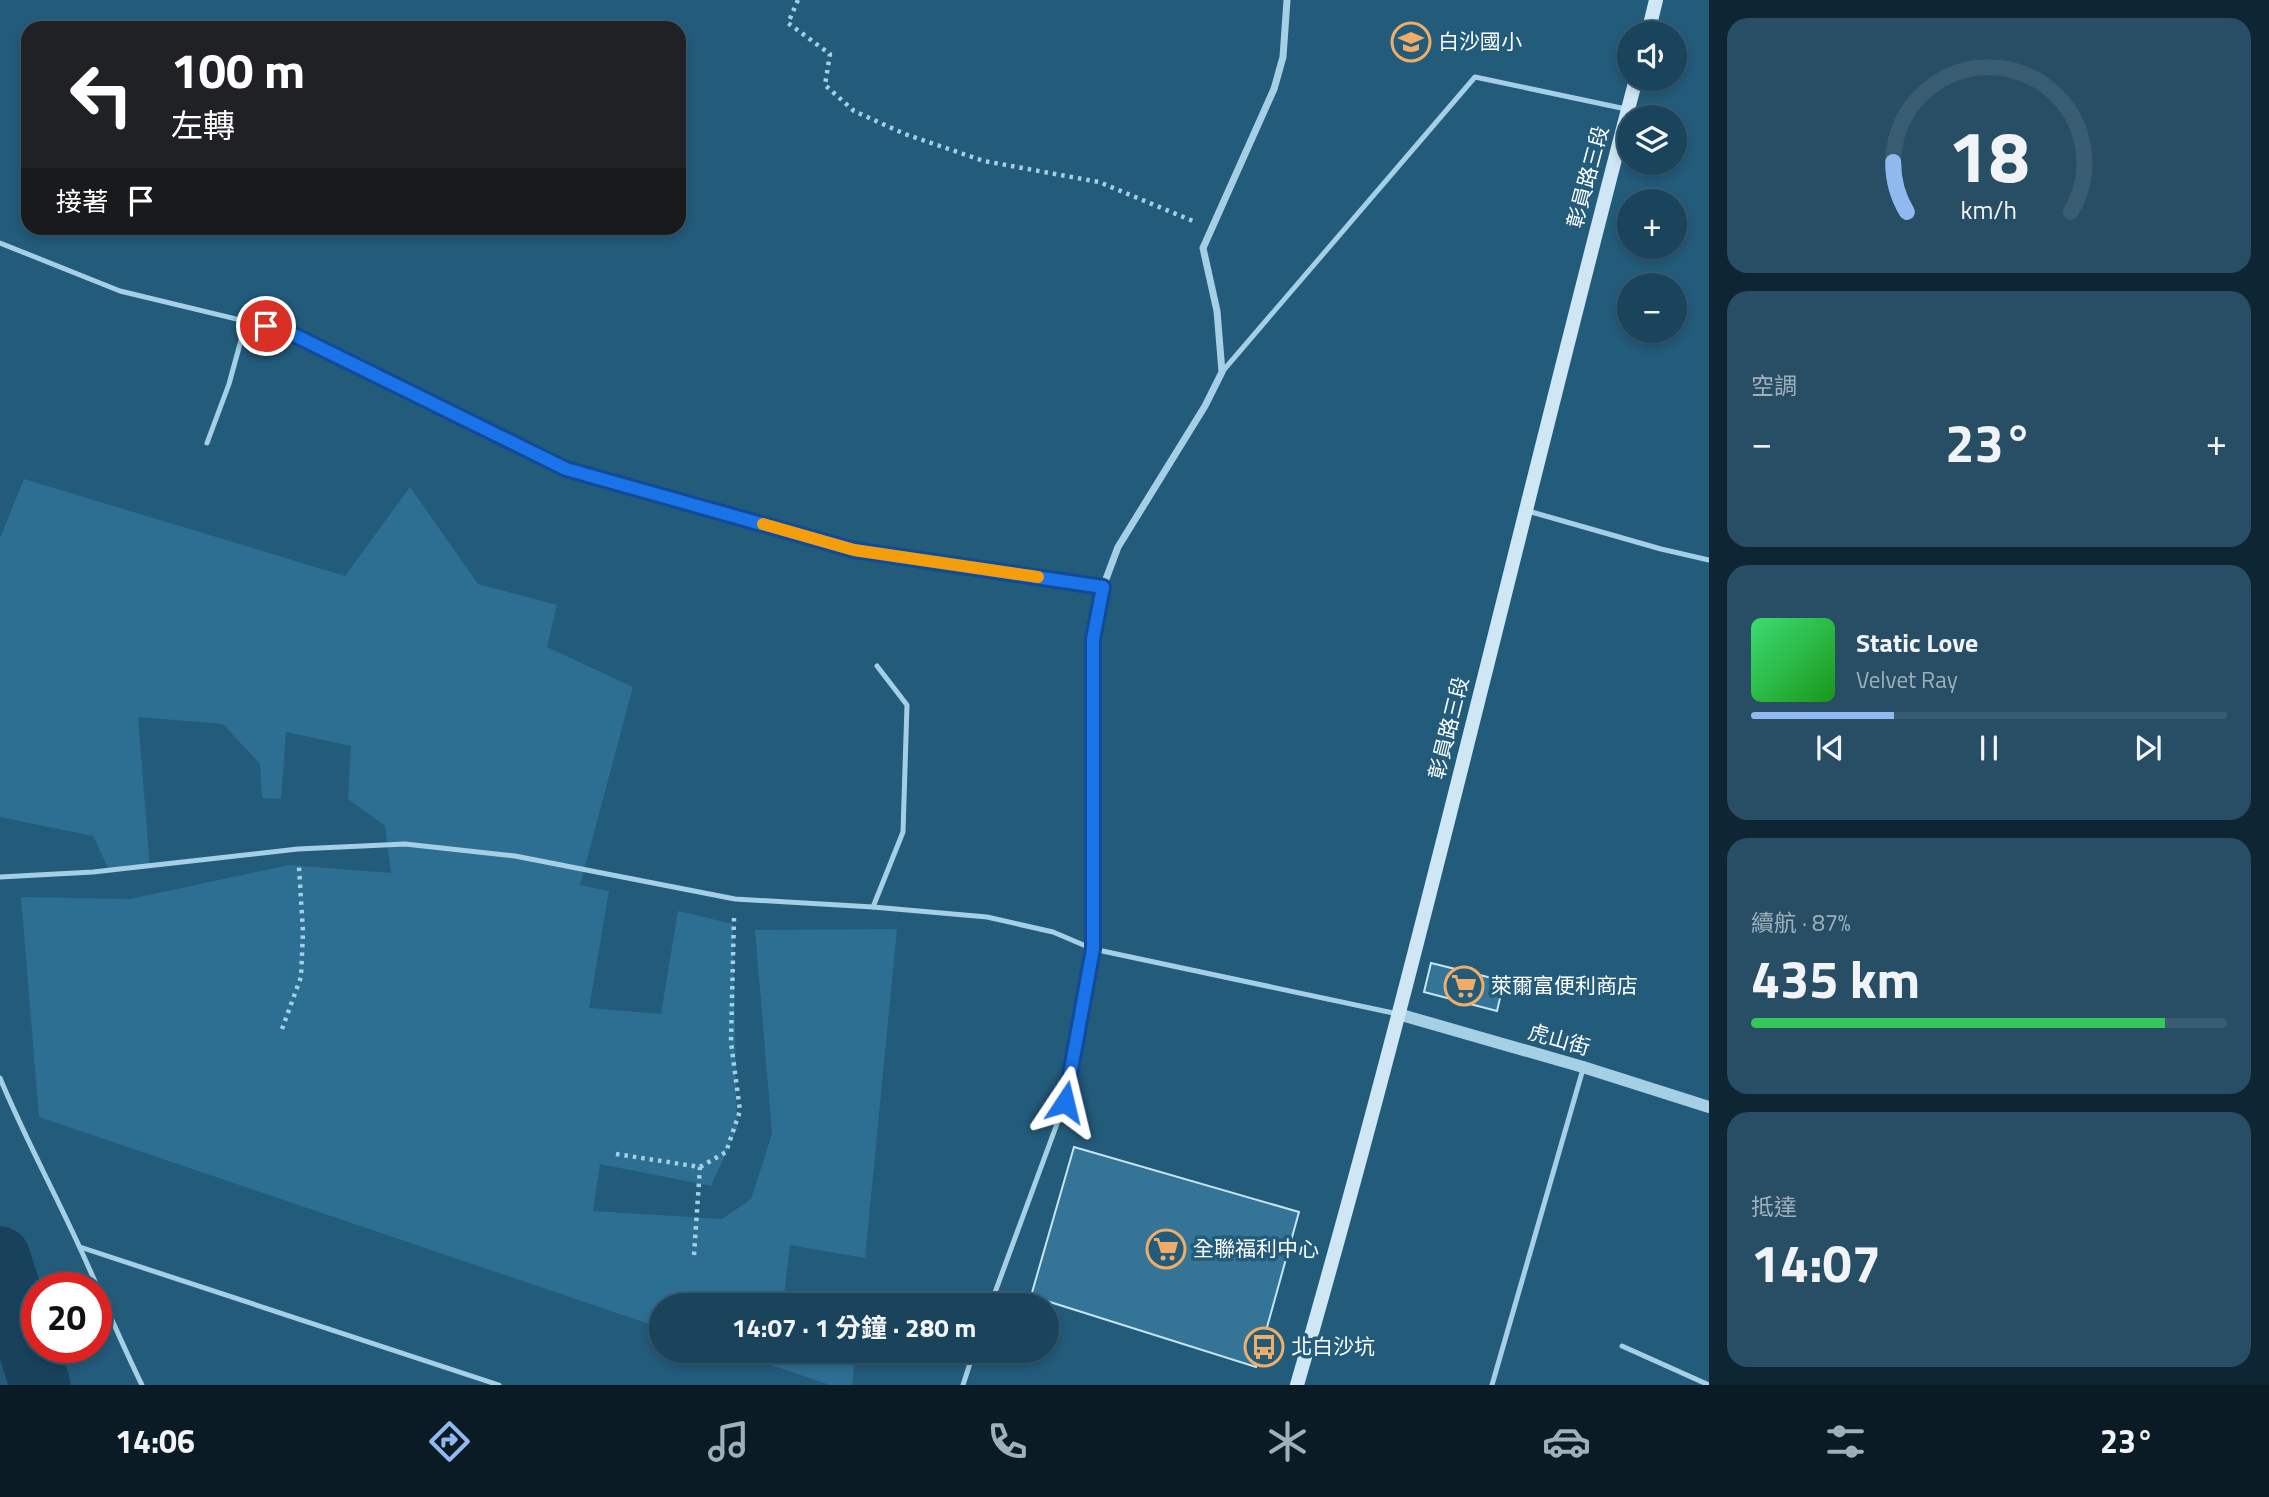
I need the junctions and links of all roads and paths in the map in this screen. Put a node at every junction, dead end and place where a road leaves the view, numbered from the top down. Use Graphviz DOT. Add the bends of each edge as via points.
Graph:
graph roads {
  1 [pos="798,0"];
  2 [pos="1287,0"];
  3 [pos="1656,0"];
  4 [pos="1651,21"];
  5 [pos="1617,107"];
  6 [pos="1617,150"];
  7 [pos="1210,228"];
  8 [pos="0,243"];
  9 [pos="247,322"];
  10 [pos="1222,372"];
  11 [pos="207,443"];
  12 [pos="1525,510"];
  13 [pos="1709,560"];
  14 [pos="1103,587"];
  15 [pos="877,666"];
  16 [pos="298,849"];
  17 [pos="0,877"];
  18 [pos="735,900"];
  19 [pos="873,907"];
  20 [pos="1093,949"];
  21 [pos="1398,1014"];
  22 [pos="282,1029"];
  23 [pos="1583,1067"];
  24 [pos="0,1078"];
  25 [pos="1709,1107"];
  26 [pos="616,1154"];
  27 [pos="700,1167"];
  28 [pos="80,1247"];
  29 [pos="694,1255"];
  30 [pos="995,1293"];
  31 [pos="1622,1346"];
  32 [pos="970,1363"];
  33 [pos="1299,1384"];
  34 [pos="142,1385"];
  35 [pos="499,1385"];
  36 [pos="963,1385"];
  37 [pos="1492,1385"];
  38 [pos="1709,1385"];
  1 -- 7 [label="path" via="788,23 830,54 825,85 855,111 984,161 1099,182"];
  2 -- 7 [label="street" via="1283,57 1274,89"];
  3 -- 4 [label="main road"];
  5 -- 10 [label="lane" via="1475,77"];
  6 -- 12 [label="main road, 彰員路三段"];
  7 -- 10 [label="street" via="1203,248 1217,311"];
  8 -- 9 [label="lane" via="120,291"];
  9 -- 11 [label="lane"];
  9 -- 14 [label="lane" via="286,331 566,469 854,550"];
  10 -- 14 [label="street" via="1118,547"];
  12 -- 13 [label="lane"];
  12 -- 21 [label="main road, 彰員路三段"];
  14 -- 20 [label="street" via="1093,639"];
  15 -- 19 [label="lane" via="907,705 903,832"];
  16 -- 17 [label="lane" via="93,872"];
  16 -- 18 [label="lane" via="404,844 515,856"];
  16 -- 22 [label="path" via="301,977"];
  18 -- 19 [label="lane"];
  18 -- 27 [label="path" via="731,1042 740,1111 726,1152"];
  19 -- 20 [label="lane" via="987,916 1053,932"];
  20 -- 21 [label="lane"];
  20 -- 30 [label="lane" via="1065,1102"];
  21 -- 23 [label="street, 虎山街"];
  21 -- 33 [label="main road, 彰員路三段"];
  23 -- 25 [label="street, 虎山街"];
  23 -- 37 [label="lane"];
  24 -- 28 [label="lane"];
  26 -- 27 [label="path"];
  27 -- 29 [label="path"];
  28 -- 34 [label="lane"];
  28 -- 35 [label="lane"];
  31 -- 38 [label="lane"];
  32 -- 36 [label="lane"];
}
